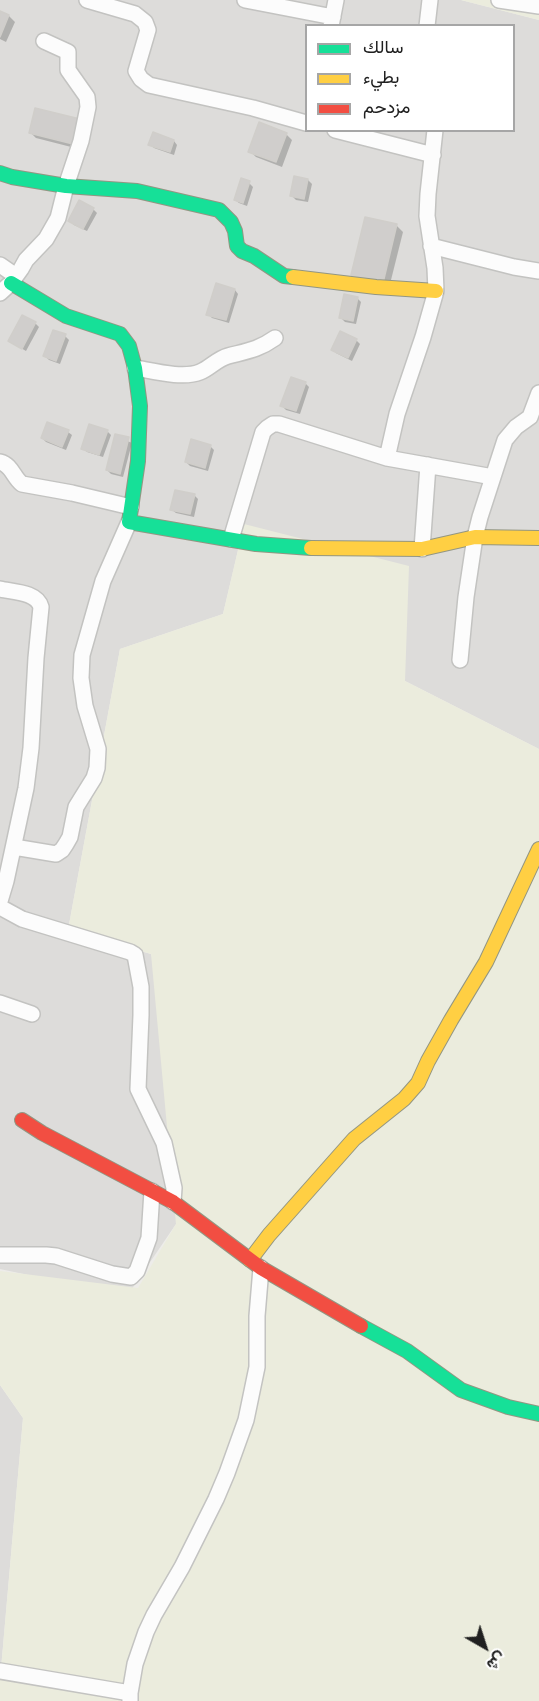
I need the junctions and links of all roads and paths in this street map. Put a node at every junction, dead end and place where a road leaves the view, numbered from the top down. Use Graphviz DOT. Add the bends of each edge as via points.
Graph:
graph roads {
  1 [pos="87,0"];
  2 [pos="246,0"];
  3 [pos="336,0"];
  4 [pos="429,0"];
  5 [pos="499,0"];
  6 [pos="539,6"];
  7 [pos="332,21"];
  8 [pos="427,24"];
  9 [pos="44,41"];
  10 [pos="305,123"];
  11 [pos="343,132"];
  12 [pos="435,132"];
  13 [pos="433,155"];
  14 [pos="0,173"];
  15 [pos="66,186"];
  16 [pos="431,246"];
  17 [pos="0,265"];
  18 [pos="539,271"];
  19 [pos="9,284"];
  20 [pos="436,291"];
  21 [pos="275,338"];
  22 [pos="135,368"];
  23 [pos="539,393"];
  24 [pos="387,458"];
  25 [pos="0,462"];
  26 [pos="428,465"];
  27 [pos="494,477"];
  28 [pos="130,514"];
  29 [pos="475,537"];
  30 [pos="539,538"];
  31 [pos="231,539"];
  32 [pos="422,549"];
  33 [pos="0,589"];
  34 [pos="460,660"];
  35 [pos="14,847"];
  36 [pos="539,849"];
  37 [pos="0,901"];
  38 [pos="0,907"];
  39 [pos="0,1003"];
  40 [pos="32,1014"];
  41 [pos="22,1120"];
  42 [pos="152,1191"];
  43 [pos="173,1202"];
  44 [pos="0,1255"];
  45 [pos="255,1264"];
  46 [pos="539,1414"];
  47 [pos="0,1671"];
  48 [pos="130,1697"];
  1 -- 10 [label="street" via="135,14 146,22 148,30 136,71 145,83"];
  2 -- 7 [label="street"];
  3 -- 7 [label="street"];
  4 -- 8 [label="street"];
  5 -- 6 [label="street"];
  9 -- 15 [label="street" via="68,52 69,70 87,97 81,141"];
  11 -- 13 [label="street"];
  12 -- 13 [label="street"];
  13 -- 16 [label="street" via="427,216"];
  14 -- 15 [label="street"];
  15 -- 19 [label="street" via="58,218 46,239"];
  15 -- 20 [label="street" via="137,191 219,210 231,222 237,246 284,276"];
  16 -- 18 [label="street"];
  16 -- 20 [label="street"];
  17 -- 19 [label="street"];
  19 -- 22 [label="street" via="66,316 120,334 129,346"];
  20 -- 24 [label="street"];
  21 -- 22 [label="street" via="194,374"];
  22 -- 28 [label="street" via="140,406 138,461"];
  23 -- 27 [label="street" via="530,417 505,440"];
  24 -- 26 [label="street"];
  24 -- 31 [label="street" via="273,424 263,432"];
  25 -- 28 [label="street" via="7,464 22,484"];
  26 -- 27 [label="street"];
  26 -- 32 [label="street"];
  27 -- 29 [label="street"];
  28 -- 31 [label="street"];
  28 -- 35 [label="street" via="103,581 82,655 81,678 98,748 94,778 76,807 70,837 62,850 56,854"];
  29 -- 30 [label="street"];
  29 -- 32 [label="street"];
  29 -- 34 [label="street"];
  31 -- 32 [label="street" via="288,547"];
  33 -- 35 [label="street" via="34,596 41,607 31,748"];
  35 -- 37 [label="street"];
  36 -- 45 [label="street" via="486,962 418,1083 354,1139 268,1235"];
  38 -- 43 [label="street" via="22,919 135,955 141,996 138,1089 164,1143 174,1184"];
  39 -- 40 [label="street"];
  41 -- 42 [label="street"];
  42 -- 43 [label="street"];
  42 -- 44 [label="street" via="149,1239 131,1277 56,1256"];
  43 -- 45 [label="street"];
  45 -- 46 [label="street" via="406,1351 461,1390"];
  45 -- 48 [label="street" via="257,1367 246,1420 216,1499 146,1632 135,1664"];
  47 -- 48 [label="street"];
}
